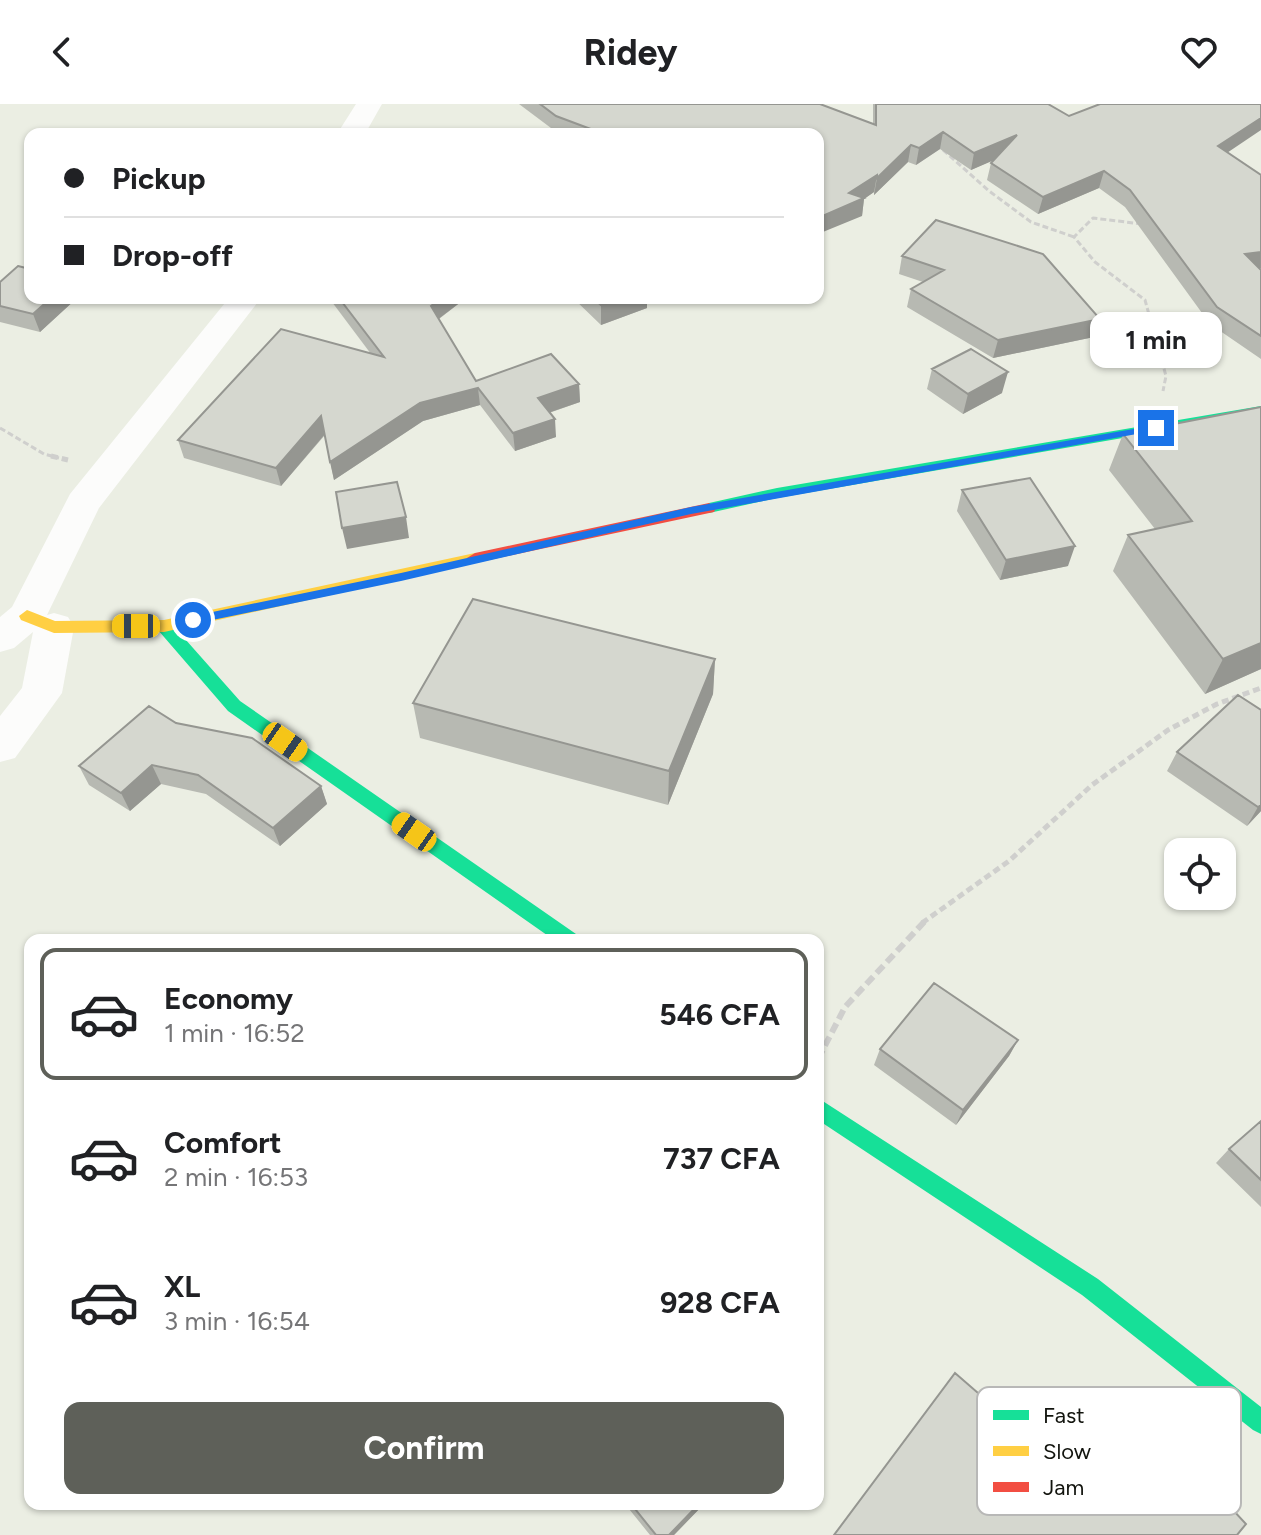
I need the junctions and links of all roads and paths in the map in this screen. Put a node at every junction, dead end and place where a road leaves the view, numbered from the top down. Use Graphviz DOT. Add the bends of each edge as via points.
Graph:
graph roads {
  1 [pos="369,104"];
  2 [pos="355,128"];
  3 [pos="940,147"];
  4 [pos="1156,220"];
  5 [pos="1074,237"];
  6 [pos="240,304"];
  7 [pos="1261,410"];
  8 [pos="0,428"];
  9 [pos="1156,428"];
  10 [pos="107,471"];
  11 [pos="164,626"];
  12 [pos="27,627"];
  13 [pos="1261,688"];
  14 [pos="0,746"];
  15 [pos="560,934"];
  16 [pos="824,1047"];
  17 [pos="824,1112"];
  18 [pos="1217,1387"];
  19 [pos="1241,1406"];
  20 [pos="1261,1422"];
  1 -- 2 [label="street"];
  3 -- 5 [label="path" via="1031,222"];
  4 -- 5 [label="path" via="1141,224 1093,218"];
  5 -- 9 [label="path" via="1095,262 1145,300 1166,376"];
  6 -- 10 [label="street"];
  7 -- 9 [label="street"];
  8 -- 10 [label="path" via="44,454"];
  9 -- 11 [label="street" via="691,510"];
  10 -- 12 [label="street" via="83,503"];
  11 -- 12 [label="street"];
  11 -- 15 [label="street" via="234,706"];
  12 -- 14 [label="street" via="42,693"];
  13 -- 16 [label="path" via="1168,730 1092,785 1009,861 922,923 845,1007"];
  17 -- 18 [label="street" via="1090,1287"];
  19 -- 20 [label="street"];
}
